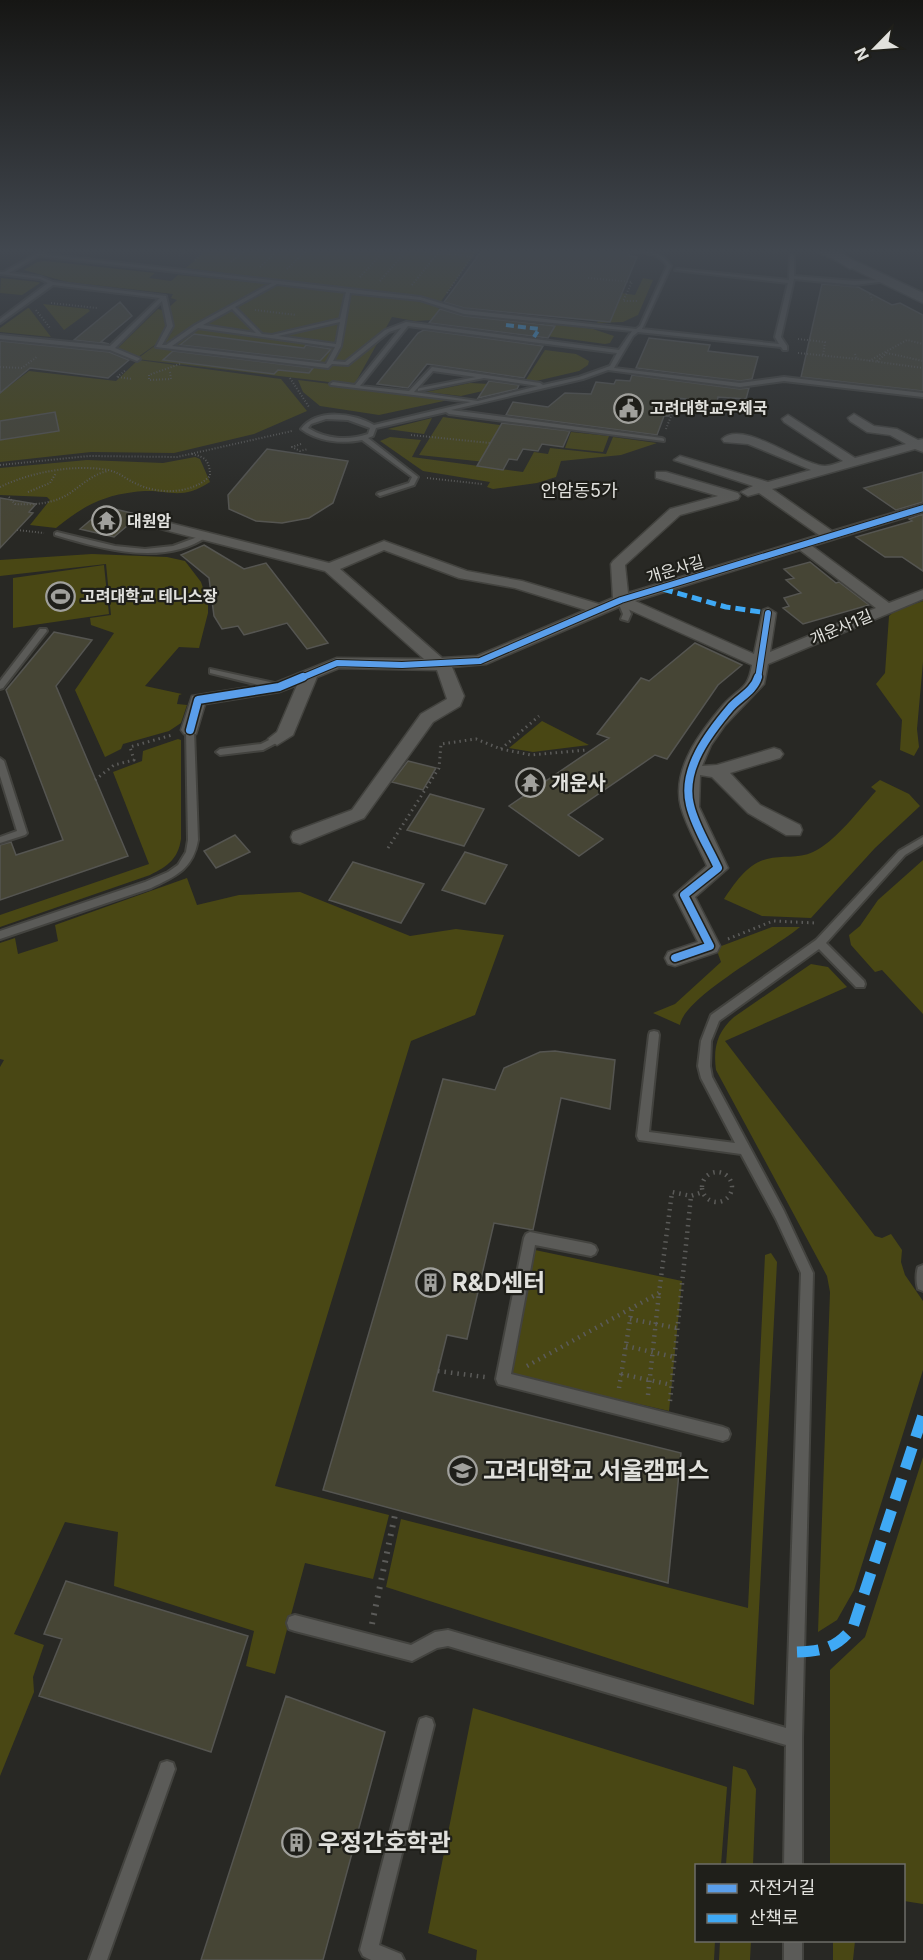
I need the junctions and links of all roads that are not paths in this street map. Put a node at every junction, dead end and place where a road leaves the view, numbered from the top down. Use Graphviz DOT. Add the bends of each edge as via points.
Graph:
graph roads {
  1 [pos="35,340"];
  2 [pos="119,340"];
  3 [pos="162,340"];
  4 [pos="176,340"];
  5 [pos="296,340"];
  6 [pos="339,340"];
  7 [pos="375,340"];
  8 [pos="393,340"];
  9 [pos="532,340"];
  10 [pos="628,340"];
  11 [pos="718,340"];
  12 [pos="780,340"];
  13 [pos="338,346"];
  14 [pos="167,347"];
  15 [pos="111,348"];
  16 [pos="621,352"];
  17 [pos="137,359"];
  18 [pos="330,362"];
  19 [pos="609,369"];
  20 [pos="484,377"];
  21 [pos="333,384"];
  22 [pos="357,386"];
  23 [pos="545,386"];
  24 [pos="411,392"];
  25 [pos="923,395"];
  26 [pos="481,401"];
  27 [pos="442,411"];
  28 [pos="854,418"];
  29 [pos="788,419"];
  30 [pos="374,429"];
  31 [pos="364,438"];
  32 [pos="728,439"];
  33 [pos="662,440"];
  34 [pos="921,445"];
  35 [pos="680,460"];
  36 [pos="853,462"];
  37 [pos="823,471"];
  38 [pos="662,475"];
  39 [pos="758,489"];
  40 [pos="380,494"];
  41 [pos="923,508"];
  42 [pos="154,523"];
  43 [pos="57,534"];
  44 [pos="205,536"];
  45 [pos="831,537"];
  46 [pos="803,546"];
  47 [pos="330,568"];
  48 [pos="923,594"];
  49 [pos="621,600"];
  50 [pos="886,608"];
  51 [pos="599,609"];
  52 [pos="768,613"];
  53 [pos="625,619"];
  54 [pos="43,631"];
  55 [pos="759,662"];
  56 [pos="439,663"];
  57 [pos="213,671"];
  58 [pos="310,674"];
  59 [pos="0,686"];
  60 [pos="279,687"];
  61 [pos="190,730"];
  62 [pos="277,739"];
  63 [pos="220,748"];
  64 [pos="774,754"];
  65 [pos="0,761"];
  66 [pos="690,771"];
  67 [pos="717,771"];
  68 [pos="793,830"];
  69 [pos="300,837"];
  70 [pos="0,840"];
  71 [pos="923,840"];
  72 [pos="0,935"];
  73 [pos="820,943"];
  74 [pos="675,958"];
  75 [pos="860,984"];
  76 [pos="654,1035"];
  77 [pos="744,1149"];
  78 [pos="591,1250"];
  79 [pos="923,1271"];
  80 [pos="923,1285"];
  81 [pos="723,1434"];
  82 [pos="294,1623"];
  83 [pos="426,1725"];
  84 [pos="794,1738"];
  85 [pos="167,1769"];
  86 [pos="793,1864"];
  87 [pos="793,1942"];
  88 [pos="98,1960"];
  89 [pos="395,1960"];
  90 [pos="793,1960"];
  1 -- 15 [label="lane"];
  2 -- 15 [label="lane"];
  3 -- 14 [label="lane" via="159,346"];
  4 -- 14 [label="lane"];
  5 -- 13 [label="lane"];
  6 -- 13 [label="lane"];
  7 -- 18 [label="lane" via="346,364"];
  8 -- 22 [label="lane"];
  9 -- 16 [label="lane"];
  10 -- 16 [label="lane"];
  11 -- 12 [label="lane" via="785,349"];
  13 -- 18 [label="lane"];
  14 -- 18 [label="lane" via="306,364 328,366"];
  15 -- 17 [label="lane"];
  16 -- 19 [label="lane"];
  19 -- 23 [label="lane"];
  19 -- 25 [label="lane" via="740,385 784,379"];
  20 -- 23 [label="lane"];
  20 -- 24 [label="lane"];
  20 -- 24 [label="lane" via="432,369"];
  21 -- 22 [label="lane"];
  22 -- 24 [label="lane"];
  23 -- 26 [label="lane"];
  24 -- 26 [label="lane"];
  26 -- 27 [label="lane"];
  27 -- 30 [label="lane"];
  27 -- 33 [label="lane"];
  28 -- 34 [label="street" via="871,429 892,432"];
  29 -- 36 [label="street"];
  30 -- 31 [label="lane"];
  30 -- 31 [label="lane" via="348,417 317,419 304,429 332,439"];
  31 -- 40 [label="lane" via="415,477 412,484"];
  32 -- 37 [label="street" via="750,440"];
  34 -- 36 [label="street"];
  35 -- 39 [label="street"];
  36 -- 37 [label="street"];
  37 -- 39 [label="street"];
  38 -- 49 [label="street" via="733,496 675,512 618,564"];
  39 -- 45 [label="street"];
  41 -- 45 [label="street, 개운사길"];
  42 -- 44 [label="street"];
  43 -- 44 [label="lane" via="88,543 147,551 176,548"];
  44 -- 47 [label="street"];
  45 -- 46 [label="street, 개운사길"];
  46 -- 49 [label="street, 개운사길"];
  46 -- 50 [label="street"];
  47 -- 51 [label="street" via="384,545 464,574 517,584"];
  47 -- 56 [label="street"];
  48 -- 50 [label="street, 개운사1길"];
  49 -- 51 [label="street, 개운사길"];
  49 -- 53 [label="lane"];
  49 -- 55 [label="street, 개운사길"];
  50 -- 55 [label="street, 개운사1길"];
  51 -- 56 [label="street, 개운사길" via="480,661"];
  52 -- 55 [label="street"];
  54 -- 59 [label="lane"];
  55 -- 66 [label="street" via="761,674 755,686 739,698 695,756"];
  56 -- 58 [label="street, 개운사길" via="337,663"];
  56 -- 69 [label="street" via="448,673 456,696 454,702 427,718 358,814"];
  57 -- 60 [label="lane"];
  58 -- 60 [label="street, 개운사길"];
  58 -- 62 [label="street" via="284,735"];
  60 -- 61 [label="street, 개운사길" via="198,700"];
  61 -- 72 [label="lane" via="193,840 181,867 147,885"];
  62 -- 63 [label="lane" via="263,747"];
  64 -- 67 [label="street"];
  65 -- 70 [label="lane" via="22,833"];
  66 -- 67 [label="street"];
  66 -- 74 [label="street" via="688,802 718,868 684,896 710,946"];
  67 -- 68 [label="street" via="754,808"];
  71 -- 73 [label="lane" via="895,861"];
  73 -- 75 [label="lane"];
  73 -- 77 [label="lane" via="726,1009 710,1027 704,1051 707,1078"];
  76 -- 77 [label="lane" via="643,1136"];
  77 -- 84 [label="lane" via="802,1261 808,1285"];
  78 -- 81 [label="lane" via="530,1238 503,1379 616,1407 647,1410"];
  79 -- 80 [label="lane"];
  82 -- 84 [label="lane" via="412,1653 447,1638"];
  83 -- 89 [label="lane" via="369,1950"];
  84 -- 86 [label="lane"];
  85 -- 88 [label="lane"];
  87 -- 90 [label="lane"];
}
